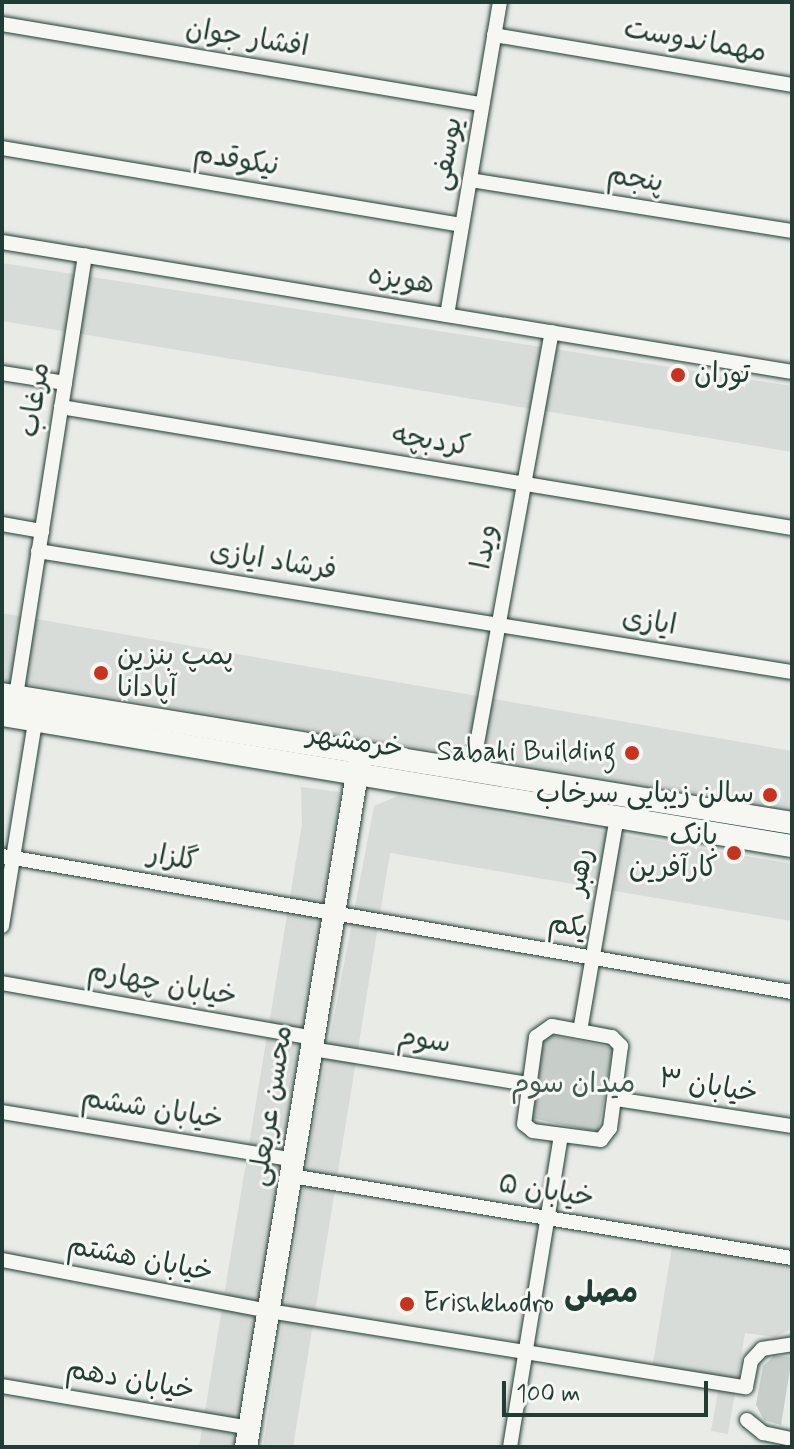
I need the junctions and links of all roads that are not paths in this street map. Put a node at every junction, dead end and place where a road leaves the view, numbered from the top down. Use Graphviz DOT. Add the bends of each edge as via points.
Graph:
graph roads {
  1 [pos="500,2"];
  2 [pos="2,24"];
  3 [pos="494,35"];
  4 [pos="792,85"];
  5 [pos="482,104"];
  6 [pos="2,148"];
  7 [pos="470,180"];
  8 [pos="462,225"];
  9 [pos="792,231"];
  10 [pos="2,242"];
  11 [pos="85,255"];
  12 [pos="447,315"];
  13 [pos="552,332"];
  14 [pos="792,372"];
  15 [pos="2,373"];
  16 [pos="65,383"];
  17 [pos="61,407"];
  18 [pos="524,483"];
  19 [pos="2,524"];
  20 [pos="792,528"];
  21 [pos="42,531"];
  22 [pos="38,551"];
  23 [pos="499,625"];
  24 [pos="792,672"];
  25 [pos="9,695"];
  26 [pos="37,710"];
  27 [pos="2,715"];
  28 [pos="359,763"];
  29 [pos="472,771"];
  30 [pos="617,817"];
  31 [pos="792,823"];
  32 [pos="792,846"];
  33 [pos="8,857"];
  34 [pos="334,914"];
  35 [pos="2,926"];
  36 [pos="593,958"];
  37 [pos="2,983"];
  38 [pos="792,992"];
  39 [pos="580,1031"];
  40 [pos="313,1044"];
  41 [pos="527,1084"];
  42 [pos="615,1099"];
  43 [pos="2,1112"];
  44 [pos="792,1126"];
  45 [pos="561,1136"];
  46 [pos="292,1168"];
  47 [pos="547,1219"];
  48 [pos="792,1258"];
  49 [pos="2,1260"];
  50 [pos="269,1311"];
  51 [pos="792,1344"];
  52 [pos="526,1352"];
  53 [pos="2,1386"];
  54 [pos="747,1420"];
  55 [pos="792,1439"];
  56 [pos="251,1442"];
  57 [pos="510,1447"];
  1 -- 3 [label="street, یوسفی"];
  2 -- 5 [label="street, افشار جوان"];
  3 -- 4 [label="street, مهماندوست"];
  3 -- 5 [label="street, یوسفی"];
  5 -- 7 [label="street, یوسفی"];
  6 -- 8 [label="street, نیکوقدم"];
  7 -- 8 [label="street, یوسفی"];
  7 -- 9 [label="street, پنجم"];
  8 -- 12 [label="street, یوسفی"];
  10 -- 11 [label="street, هویزه"];
  11 -- 12 [label="street, هویزه"];
  11 -- 16 [label="street, مرغاب"];
  12 -- 13 [label="street, هویزه"];
  13 -- 14 [label="street, هویزه"];
  13 -- 18 [label="street, ویدا"];
  15 -- 16 [label="street"];
  16 -- 17 [label="street, مرغاب"];
  17 -- 18 [label="street, کردبچه"];
  17 -- 21 [label="street, مرغاب"];
  18 -- 20 [label="street, کردبچه"];
  18 -- 23 [label="street, ویدا"];
  19 -- 21 [label="street"];
  21 -- 22 [label="street, مرغاب"];
  22 -- 23 [label="street, فرشاد ایازی"];
  22 -- 25 [label="street, مرغاب"];
  23 -- 24 [label="street, ایازی"];
  23 -- 29 [label="street, ویدا"];
  25 -- 26 [label="main road, خرمشهر"];
  26 -- 27 [label="main road, خرمشهر"];
  26 -- 28 [label="main road, خرمشهر"];
  26 -- 33 [label="street"];
  28 -- 29 [label="main road, خرمشهر"];
  28 -- 30 [label="main road, خرمشهر"];
  28 -- 34 [label="main road, محسن عربعلی"];
  29 -- 31 [label="main road, خرمشهر"];
  30 -- 32 [label="main road, خرمشهر"];
  30 -- 36 [label="street, رهبر"];
  33 -- 34 [label="street, گلزار"];
  33 -- 35 [label="street"];
  34 -- 36 [label="street, یکم"];
  34 -- 40 [label="main road, محسن عربعلی"];
  36 -- 38 [label="street, یکم"];
  36 -- 39 [label="street, رهبر"];
  37 -- 40 [label="street, خیابان چهارم"];
  39 -- 41 [label="street" via="540,1030"];
  39 -- 42 [label="street" via="612,1037 621,1046"];
  40 -- 41 [label="street, سوم"];
  40 -- 46 [label="main road, محسن عربعلی"];
  41 -- 45 [label="street" via="524,1124"];
  42 -- 44 [label="street, خیابان ۳"];
  42 -- 45 [label="street" via="604,1138"];
  43 -- 46 [label="street, خیابان ششم"];
  45 -- 47 [label="street"];
  46 -- 47 [label="street, خیابان ۵"];
  46 -- 50 [label="main road, محسن عربعلی"];
  47 -- 48 [label="street, خیابان ۵"];
  47 -- 52 [label="street"];
  49 -- 50 [label="street, خیابان هشتم"];
  50 -- 52 [label="street, خیابان هشتم"];
  50 -- 56 [label="main road, محسن عربعلی"];
  51 -- 52 [label="street, خیابان هشتم" via="762,1349 751,1361 746,1387"];
  52 -- 57 [label="street"];
  53 -- 56 [label="street, خیابان دهم"];
  54 -- 55 [label="street" via="763,1433"];
}
